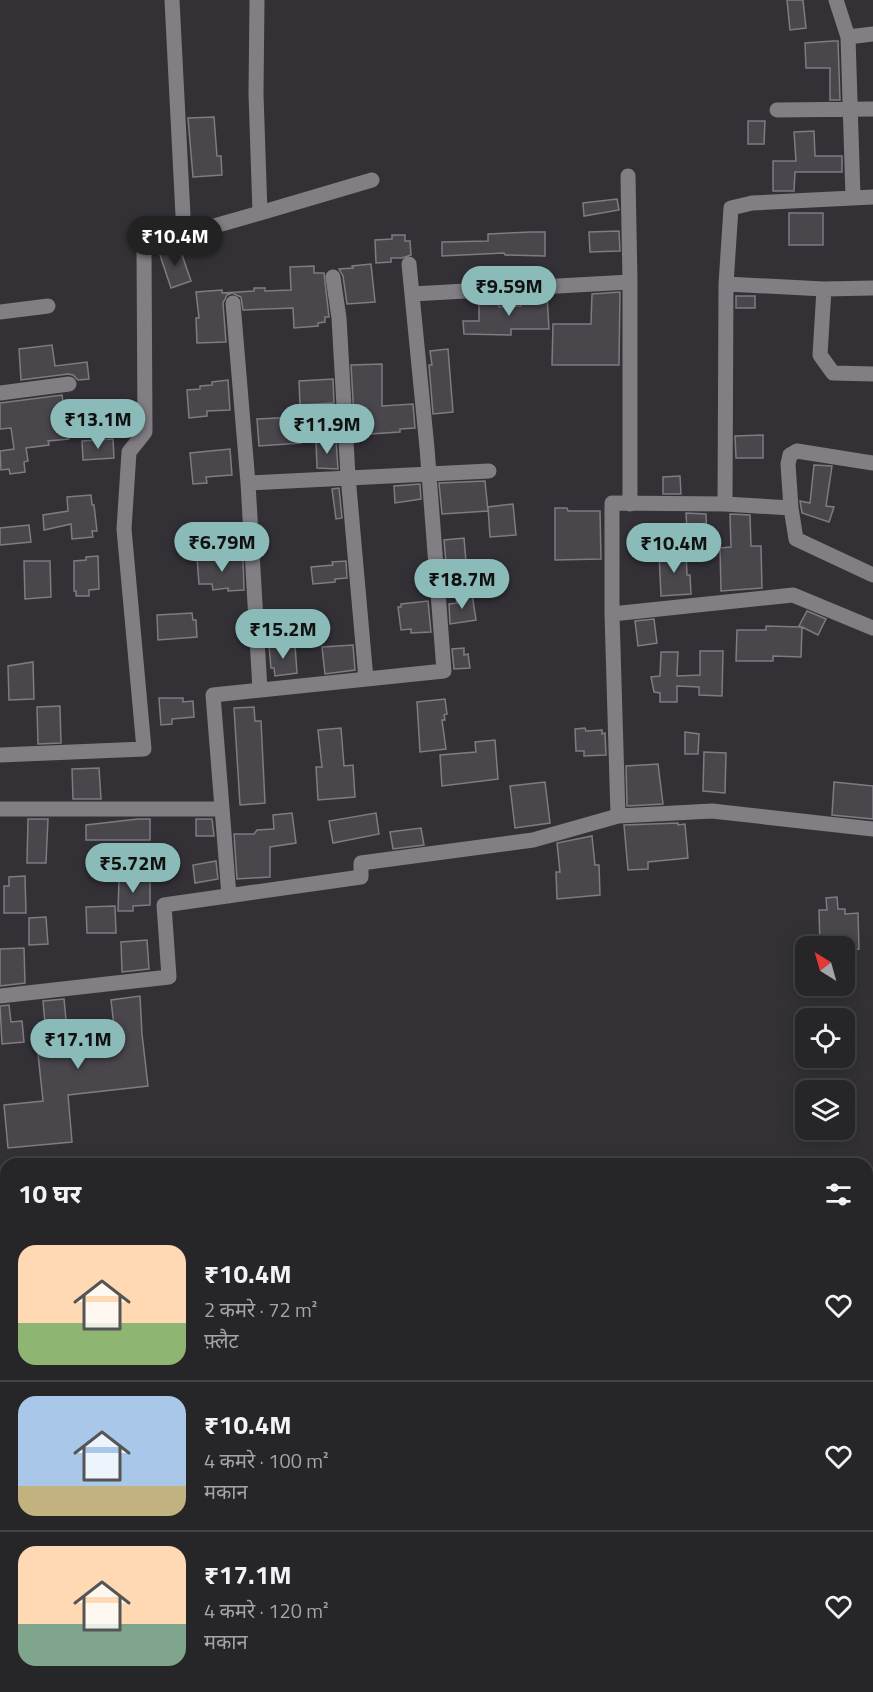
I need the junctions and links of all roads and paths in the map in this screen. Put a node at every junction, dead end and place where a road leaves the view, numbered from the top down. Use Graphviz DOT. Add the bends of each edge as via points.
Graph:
graph roads {
  1 [pos="172,0"];
  2 [pos="257,0"];
  3 [pos="836,0"];
  4 [pos="873,34"];
  5 [pos="848,37"];
  6 [pos="873,109"];
  7 [pos="777,110"];
  8 [pos="852,110"];
  9 [pos="628,176"];
  10 [pos="372,180"];
  11 [pos="853,197"];
  12 [pos="873,197"];
  13 [pos="260,213"];
  14 [pos="183,235"];
  15 [pos="409,264"];
  16 [pos="333,277"];
  17 [pos="630,282"];
  18 [pos="726,284"];
  19 [pos="873,288"];
  20 [pos="824,289"];
  21 [pos="412,294"];
  22 [pos="233,303"];
  23 [pos="48,306"];
  24 [pos="0,312"];
  25 [pos="873,374"];
  26 [pos="69,384"];
  27 [pos="0,393"];
  28 [pos="873,463"];
  29 [pos="489,471"];
  30 [pos="429,473"];
  31 [pos="348,476"];
  32 [pos="248,483"];
  33 [pos="630,504"];
  34 [pos="726,504"];
  35 [pos="791,508"];
  36 [pos="873,575"];
  37 [pos="612,614"];
  38 [pos="873,628"];
  39 [pos="366,679"];
  40 [pos="260,690"];
  41 [pos="0,755"];
  42 [pos="0,809"];
  43 [pos="222,809"];
  44 [pos="618,816"];
  45 [pos="873,830"];
  46 [pos="229,896"];
  47 [pos="0,996"];
  1 -- 14 [label="street"];
  2 -- 13 [label="street"];
  3 -- 5 [label="street"];
  4 -- 5 [label="street"];
  5 -- 8 [label="street"];
  6 -- 8 [label="street"];
  7 -- 8 [label="street"];
  8 -- 11 [label="street"];
  9 -- 17 [label="street"];
  10 -- 13 [label="street"];
  11 -- 12 [label="street"];
  11 -- 18 [label="street" via="752,203 731,208"];
  13 -- 14 [label="street"];
  14 -- 41 [label="street" via="144,246 145,432 129,452 124,529 144,749"];
  15 -- 21 [label="street"];
  16 -- 31 [label="street"];
  17 -- 21 [label="street"];
  17 -- 33 [label="street"];
  18 -- 20 [label="street"];
  18 -- 34 [label="street"];
  19 -- 20 [label="street"];
  20 -- 25 [label="street" via="820,355 833,374"];
  21 -- 30 [label="street"];
  22 -- 32 [label="street"];
  23 -- 24 [label="street"];
  26 -- 27 [label="street"];
  28 -- 35 [label="street" via="797,451 790,455 788,464"];
  29 -- 30 [label="street"];
  30 -- 31 [label="street"];
  30 -- 39 [label="street" via="444,671"];
  31 -- 32 [label="street"];
  31 -- 39 [label="street"];
  32 -- 40 [label="street"];
  33 -- 34 [label="street"];
  33 -- 37 [label="street" via="612,503"];
  34 -- 35 [label="street"];
  35 -- 36 [label="street" via="796,539"];
  37 -- 38 [label="street" via="793,595"];
  37 -- 44 [label="street"];
  39 -- 40 [label="street"];
  40 -- 43 [label="street" via="213,695"];
  42 -- 43 [label="street"];
  43 -- 46 [label="street"];
  44 -- 45 [label="street" via="712,811"];
  44 -- 46 [label="street" via="534,840 361,863 361,877"];
  46 -- 47 [label="street" via="164,905 168,977"];
}
